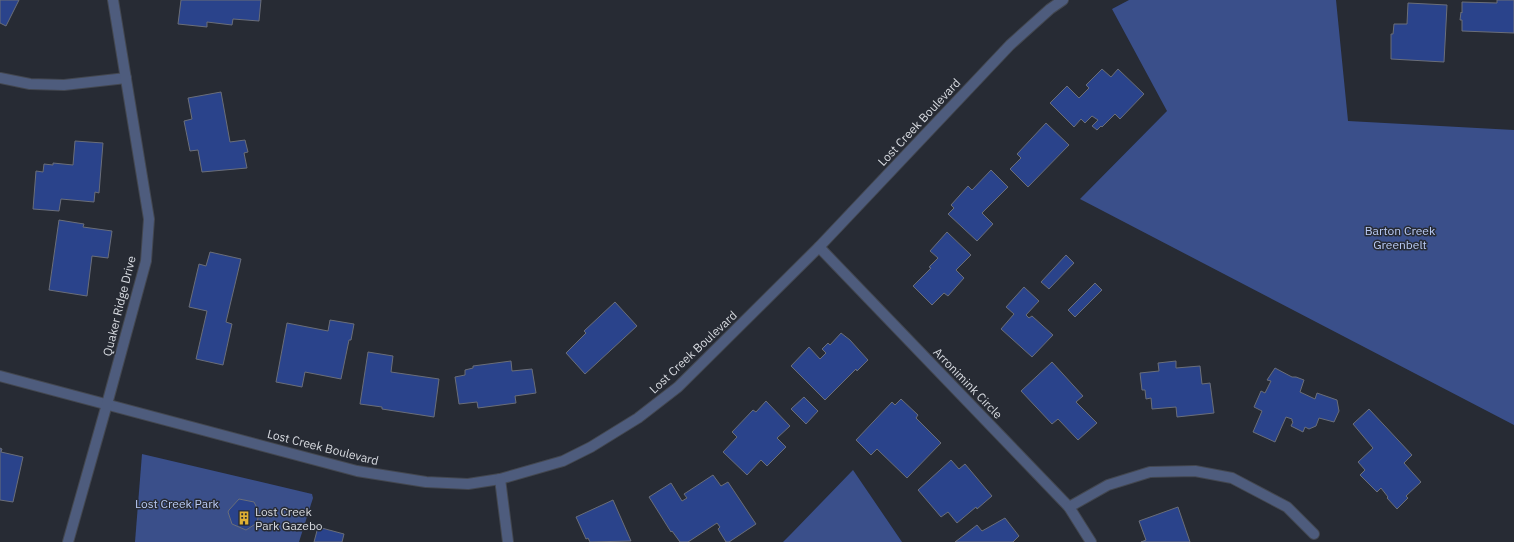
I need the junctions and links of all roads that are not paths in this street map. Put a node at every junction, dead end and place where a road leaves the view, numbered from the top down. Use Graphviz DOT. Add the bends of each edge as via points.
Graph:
graph roads {
  1 [pos="113,0"];
  2 [pos="1063,0"];
  3 [pos="0,78"];
  4 [pos="126,78"];
  5 [pos="819,247"];
  6 [pos="0,376"];
  7 [pos="107,404"];
  8 [pos="500,479"];
  9 [pos="1069,507"];
  10 [pos="1314,534"];
  11 [pos="68,542"];
  12 [pos="508,542"];
  13 [pos="1091,542"];
  1 -- 4 [label="street, Quaker Ridge Drive"];
  2 -- 5 [label="street, Lost Creek Boulevard" via="1010,45"];
  3 -- 4 [label="street" via="30,84 64,85"];
  4 -- 7 [label="street, Quaker Ridge Drive" via="149,219 146,261"];
  5 -- 8 [label="street, Lost Creek Boulevard" via="678,387 638,418 563,461"];
  5 -- 9 [label="street, Arronimink Circle"];
  6 -- 7 [label="street, Lost Creek Boulevard"];
  7 -- 8 [label="street, Lost Creek Boulevard" via="357,471 426,482 468,484"];
  7 -- 11 [label="street, Quaker Ridge Drive"];
  8 -- 12 [label="street"];
  9 -- 10 [label="street" via="1108,485 1150,472 1195,471 1232,478 1287,507"];
  9 -- 13 [label="street, Arronimink Circle"];
}
